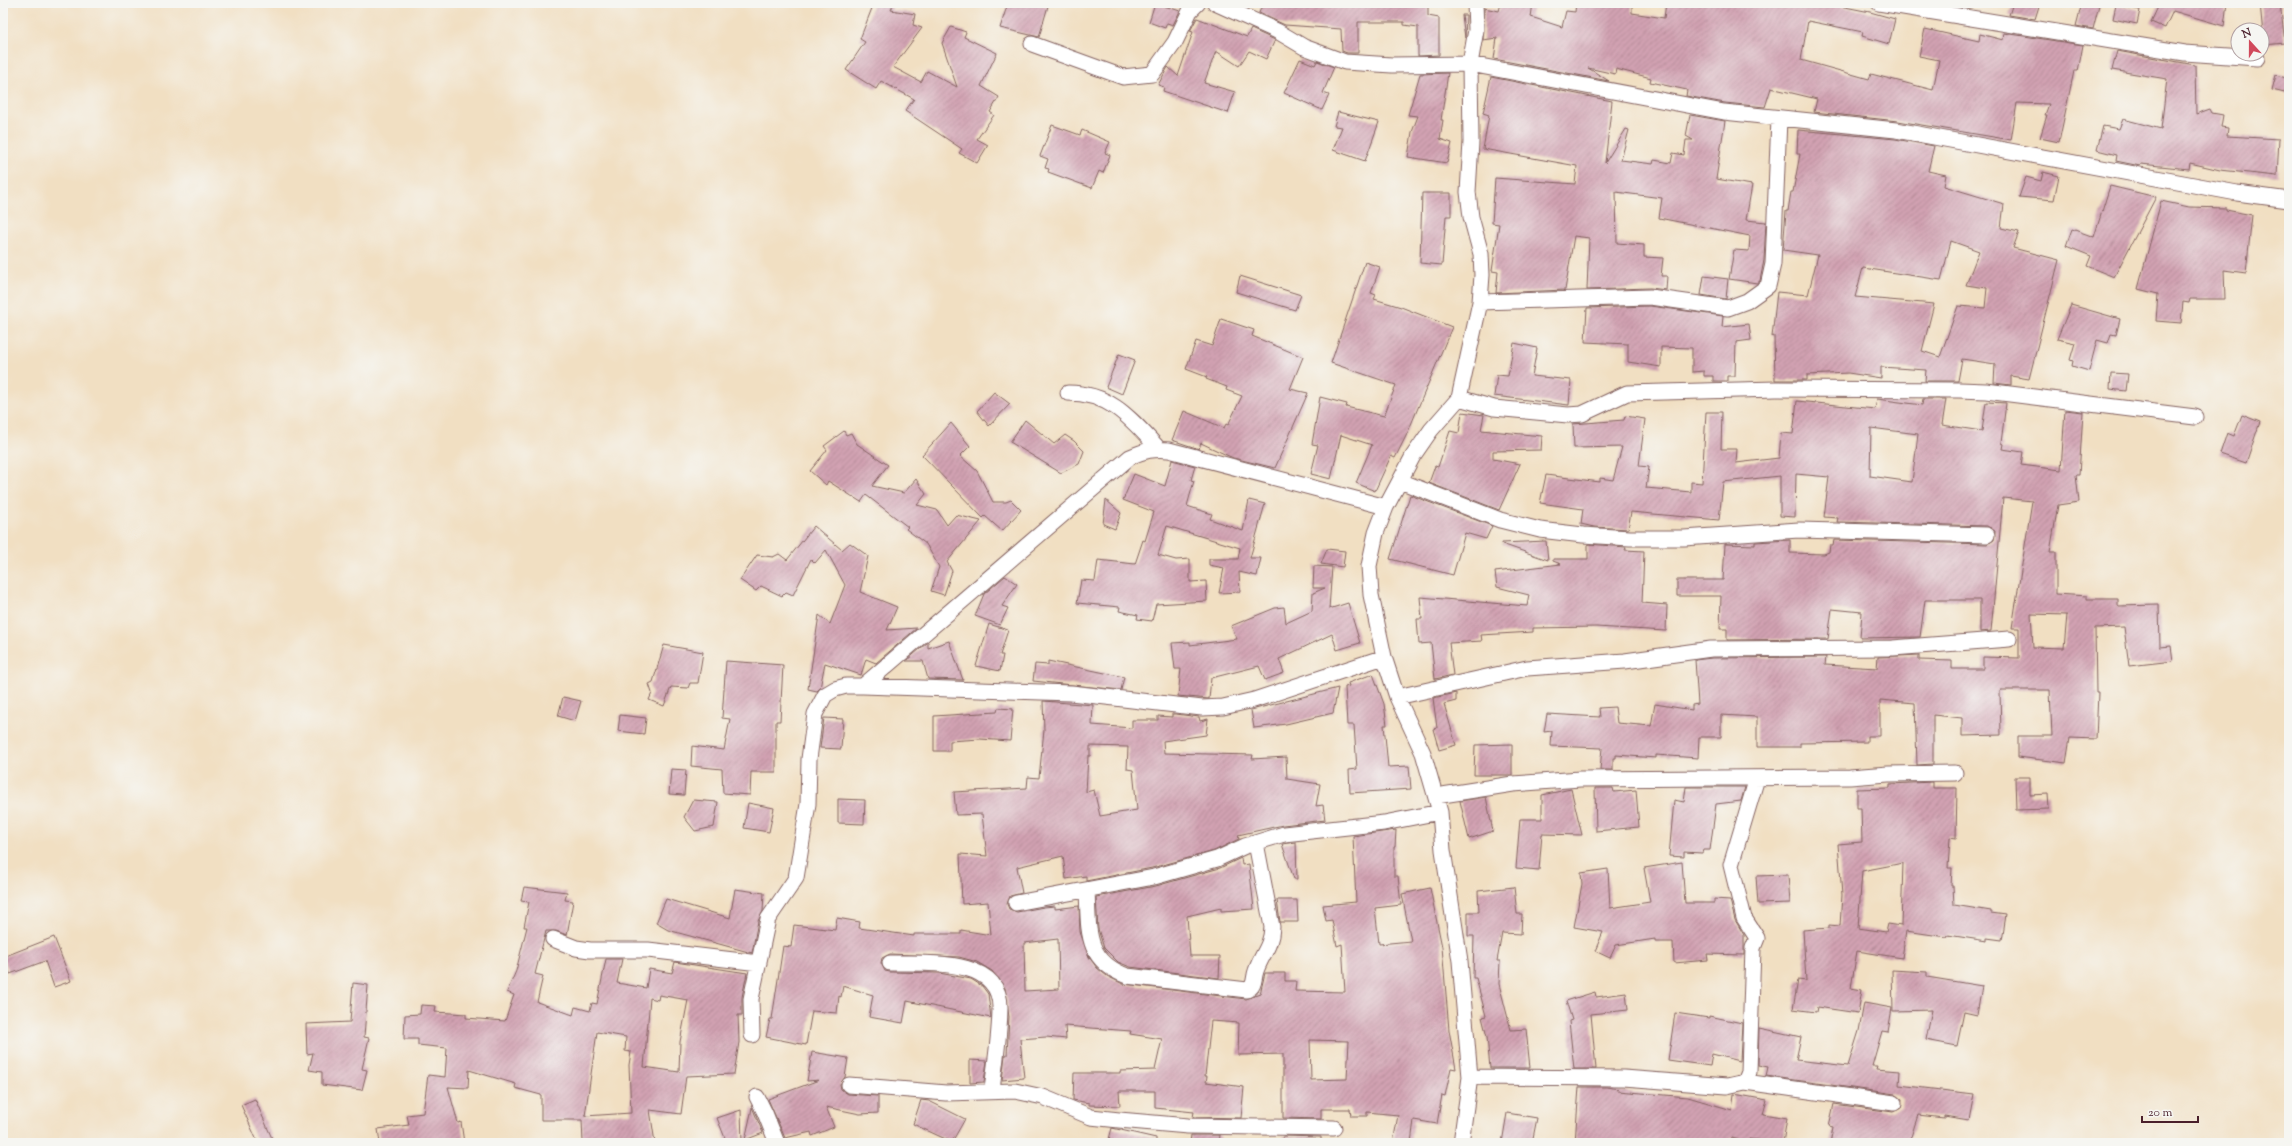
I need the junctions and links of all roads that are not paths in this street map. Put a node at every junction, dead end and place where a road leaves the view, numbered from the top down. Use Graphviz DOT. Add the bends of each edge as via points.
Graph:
graph roads {
  1 [pos="1198,3"];
  2 [pos="1215,3"];
  3 [pos="1475,3"];
  4 [pos="1879,3"];
  5 [pos="1032,44"];
  6 [pos="2230,56"];
  7 [pos="1470,64"];
  8 [pos="1779,119"];
  9 [pos="2289,200"];
  10 [pos="1480,302"];
  11 [pos="1068,393"];
  12 [pos="1459,398"];
  13 [pos="2195,417"];
  14 [pos="1158,448"];
  15 [pos="1400,481"];
  16 [pos="1386,507"];
  17 [pos="1987,535"];
  18 [pos="2009,640"];
  19 [pos="1384,656"];
  20 [pos="863,686"];
  21 [pos="1397,697"];
  22 [pos="1955,773"];
  23 [pos="1757,778"];
  24 [pos="1436,796"];
  25 [pos="1440,812"];
  26 [pos="1256,843"];
  27 [pos="1088,890"];
  28 [pos="1016,903"];
  29 [pos="553,939"];
  30 [pos="759,963"];
  31 [pos="890,963"];
  32 [pos="752,1035"];
  33 [pos="1470,1077"];
  34 [pos="1745,1082"];
  35 [pos="849,1085"];
  36 [pos="992,1090"];
  37 [pos="756,1097"];
  38 [pos="1894,1102"];
  39 [pos="1334,1128"];
  40 [pos="777,1143"];
  41 [pos="1461,1143"];
  1 -- 5 [label="street" via="1190,11 1175,42 1152,74 1123,77"];
  2 -- 7 [label="street" via="1304,47 1345,62 1392,65"];
  3 -- 7 [label="street" via="1476,30"];
  4 -- 6 [label="street" via="2185,53"];
  7 -- 8 [label="street" via="1724,112"];
  7 -- 10 [label="street" via="1471,142 1468,192 1471,217 1481,254"];
  8 -- 9 [label="street" via="1896,130 2237,194"];
  8 -- 10 [label="street" via="1773,264 1768,286 1747,301 1728,308 1650,297"];
  10 -- 12 [label="street"];
  11 -- 14 [label="street" via="1100,397 1118,409"];
  12 -- 13 [label="street" via="1494,408 1568,415 1582,414 1627,393 1776,389 1959,390 1986,391"];
  12 -- 15 [label="street" via="1431,430"];
  14 -- 16 [label="street"];
  14 -- 20 [label="street" via="1142,451 1130,457"];
  15 -- 16 [label="street"];
  15 -- 17 [label="street" via="1500,520 1540,530 1583,535 1684,538 1799,530"];
  16 -- 19 [label="street" via="1376,533 1369,566 1371,595"];
  18 -- 21 [label="street" via="1893,648 1711,649 1625,661 1527,668"];
  19 -- 20 [label="street" via="1254,700 1223,707 1202,708 1072,693"];
  19 -- 21 [label="street"];
  20 -- 30 [label="street" via="835,689 825,695 820,702 812,728 808,804 796,878 768,919"];
  21 -- 24 [label="street" via="1423,753"];
  22 -- 23 [label="street"];
  23 -- 24 [label="street" via="1580,779 1513,784"];
  23 -- 34 [label="street" via="1731,865 1744,918 1757,938 1753,948 1749,1072"];
  24 -- 25 [label="street"];
  25 -- 26 [label="street" via="1384,823 1284,834"];
  25 -- 33 [label="street" via="1443,850 1460,961"];
  26 -- 27 [label="street" via="1217,860 1154,877"];
  26 -- 27 [label="street" via="1272,927 1272,940 1256,971 1253,985 1247,990 1127,976 1111,970 1098,955 1089,933"];
  27 -- 28 [label="street"];
  29 -- 30 [label="street" via="576,948 590,950 648,950"];
  30 -- 32 [label="street" via="751,999"];
  31 -- 36 [label="street" via="952,965 967,968 991,983 996,990 1000,1006"];
  33 -- 34 [label="street" via="1624,1078 1727,1086"];
  33 -- 41 [label="street"];
  34 -- 38 [label="street"];
  35 -- 36 [label="street" via="946,1093"];
  36 -- 39 [label="street" via="1014,1091 1043,1097 1091,1117 1188,1126"];
  37 -- 40 [label="street"];
}
